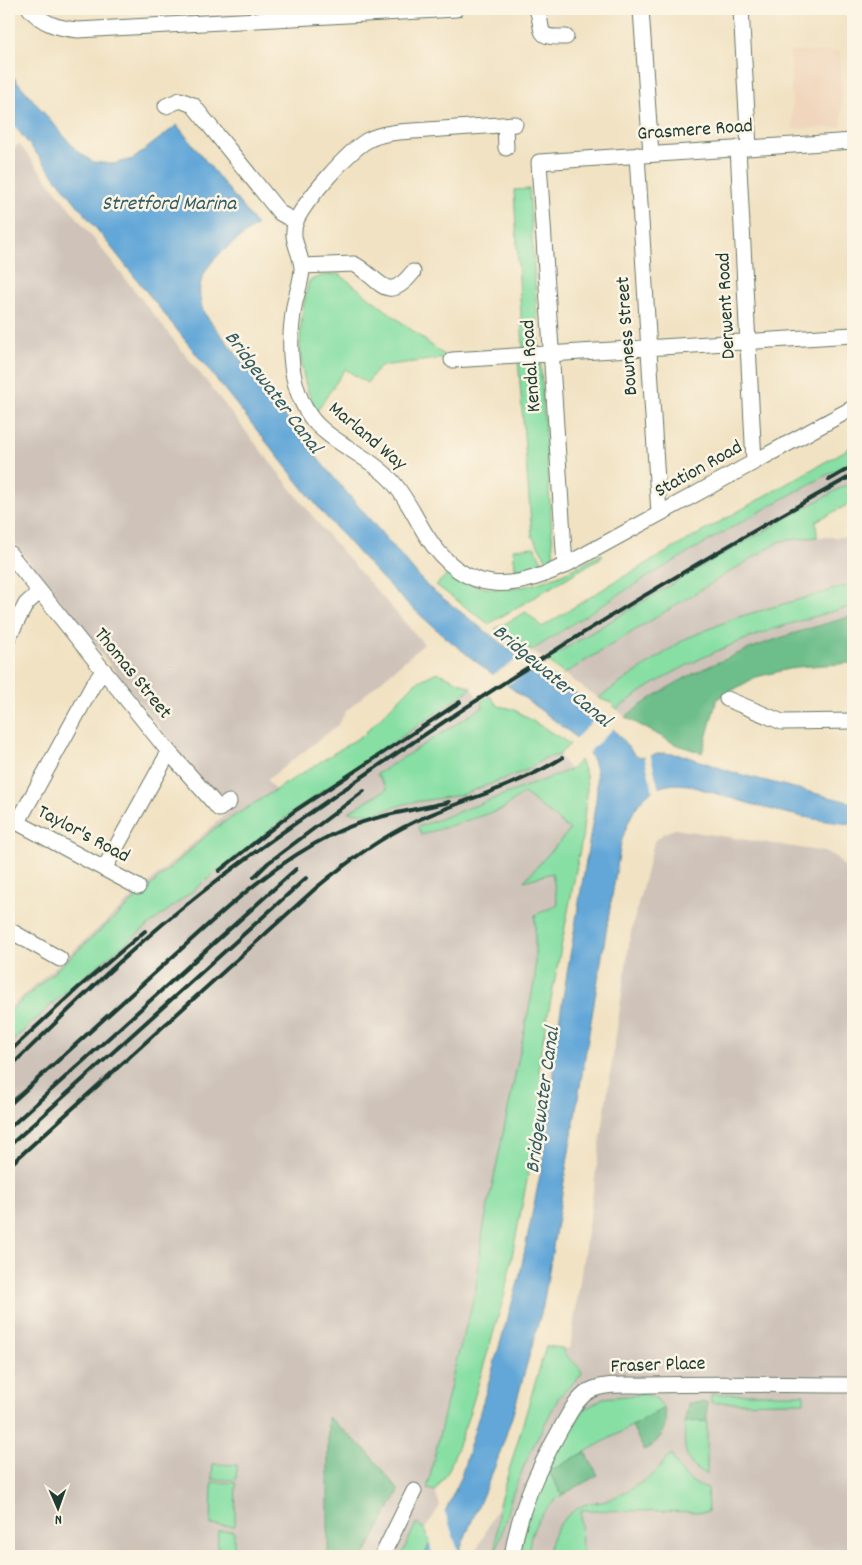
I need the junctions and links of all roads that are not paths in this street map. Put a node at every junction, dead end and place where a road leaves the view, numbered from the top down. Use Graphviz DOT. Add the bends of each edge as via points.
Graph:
graph roads {
  1 [pos="30,9"];
  2 [pos="456,9"];
  3 [pos="537,9"];
  4 [pos="641,9"];
  5 [pos="741,9"];
  6 [pos="566,37"];
  7 [pos="166,106"];
  8 [pos="853,141"];
  9 [pos="506,148"];
  10 [pos="744,148"];
  11 [pos="644,154"];
  12 [pos="539,162"];
  13 [pos="296,222"];
  14 [pos="302,266"];
  15 [pos="413,272"];
  16 [pos="853,335"];
  17 [pos="749,342"];
  18 [pos="649,348"];
  19 [pos="552,354"];
  20 [pos="452,360"];
  21 [pos="853,408"];
  22 [pos="754,462"];
  23 [pos="660,514"];
  24 [pos="9,553"];
  25 [pos="565,566"];
  26 [pos="39,592"];
  27 [pos="9,636"];
  28 [pos="104,670"];
  29 [pos="738,698"];
  30 [pos="853,721"];
  31 [pos="169,752"];
  32 [pos="229,802"];
  33 [pos="13,820"];
  34 [pos="104,869"];
  35 [pos="138,887"];
  36 [pos="9,930"];
  37 [pos="60,958"];
  38 [pos="853,1385"];
  39 [pos="414,1492"];
  40 [pos="382,1556"];
  41 [pos="512,1556"];
  1 -- 2 [label="street" via="37,17 60,29 78,30"];
  3 -- 6 [label="street" via="540,32 550,38"];
  4 -- 11 [label="street, Bowness Street"];
  5 -- 10 [label="street, Derwent Road"];
  7 -- 13 [label="street" via="180,100 193,105 280,213"];
  8 -- 10 [label="street, Grasmere Road"];
  9 -- 13 [label="street" via="510,124 389,134 371,139 348,156"];
  10 -- 11 [label="street, Grasmere Road"];
  10 -- 17 [label="street, Derwent Road"];
  11 -- 12 [label="street, Grasmere Road"];
  11 -- 18 [label="street, Bowness Street"];
  12 -- 19 [label="street, Kendal Road"];
  13 -- 14 [label="street, Marland Way" via="293,238"];
  14 -- 15 [label="street" via="354,264 381,286 391,289 401,285"];
  14 -- 25 [label="street, Marland Way" via="291,325 291,357 301,399 317,424 385,474 402,494 438,551 451,566 466,576 501,585 539,577"];
  16 -- 17 [label="street"];
  17 -- 18 [label="street"];
  17 -- 22 [label="street, Derwent Road"];
  18 -- 19 [label="street"];
  18 -- 23 [label="street, Bowness Street"];
  19 -- 20 [label="street"];
  19 -- 25 [label="street, Kendal Road"];
  21 -- 22 [label="street, Station Road"];
  22 -- 23 [label="street, Station Road"];
  23 -- 25 [label="street, Station Road"];
  24 -- 26 [label="street, Thomas Street"];
  26 -- 27 [label="street" via="26,604"];
  26 -- 28 [label="street, Thomas Street"];
  28 -- 31 [label="street, Thomas Street"];
  28 -- 33 [label="street"];
  29 -- 30 [label="street" via="782,722"];
  31 -- 32 [label="street, Thomas Street" via="219,809"];
  31 -- 34 [label="street"];
  33 -- 34 [label="street, Taylor's Road"];
  34 -- 35 [label="street, Taylor's Road"];
  36 -- 37 [label="street"];
  38 -- 41 [label="street, Fraser Place" via="675,1384 591,1390 571,1411 537,1470 522,1512"];
  39 -- 40 [label="street"];
}
